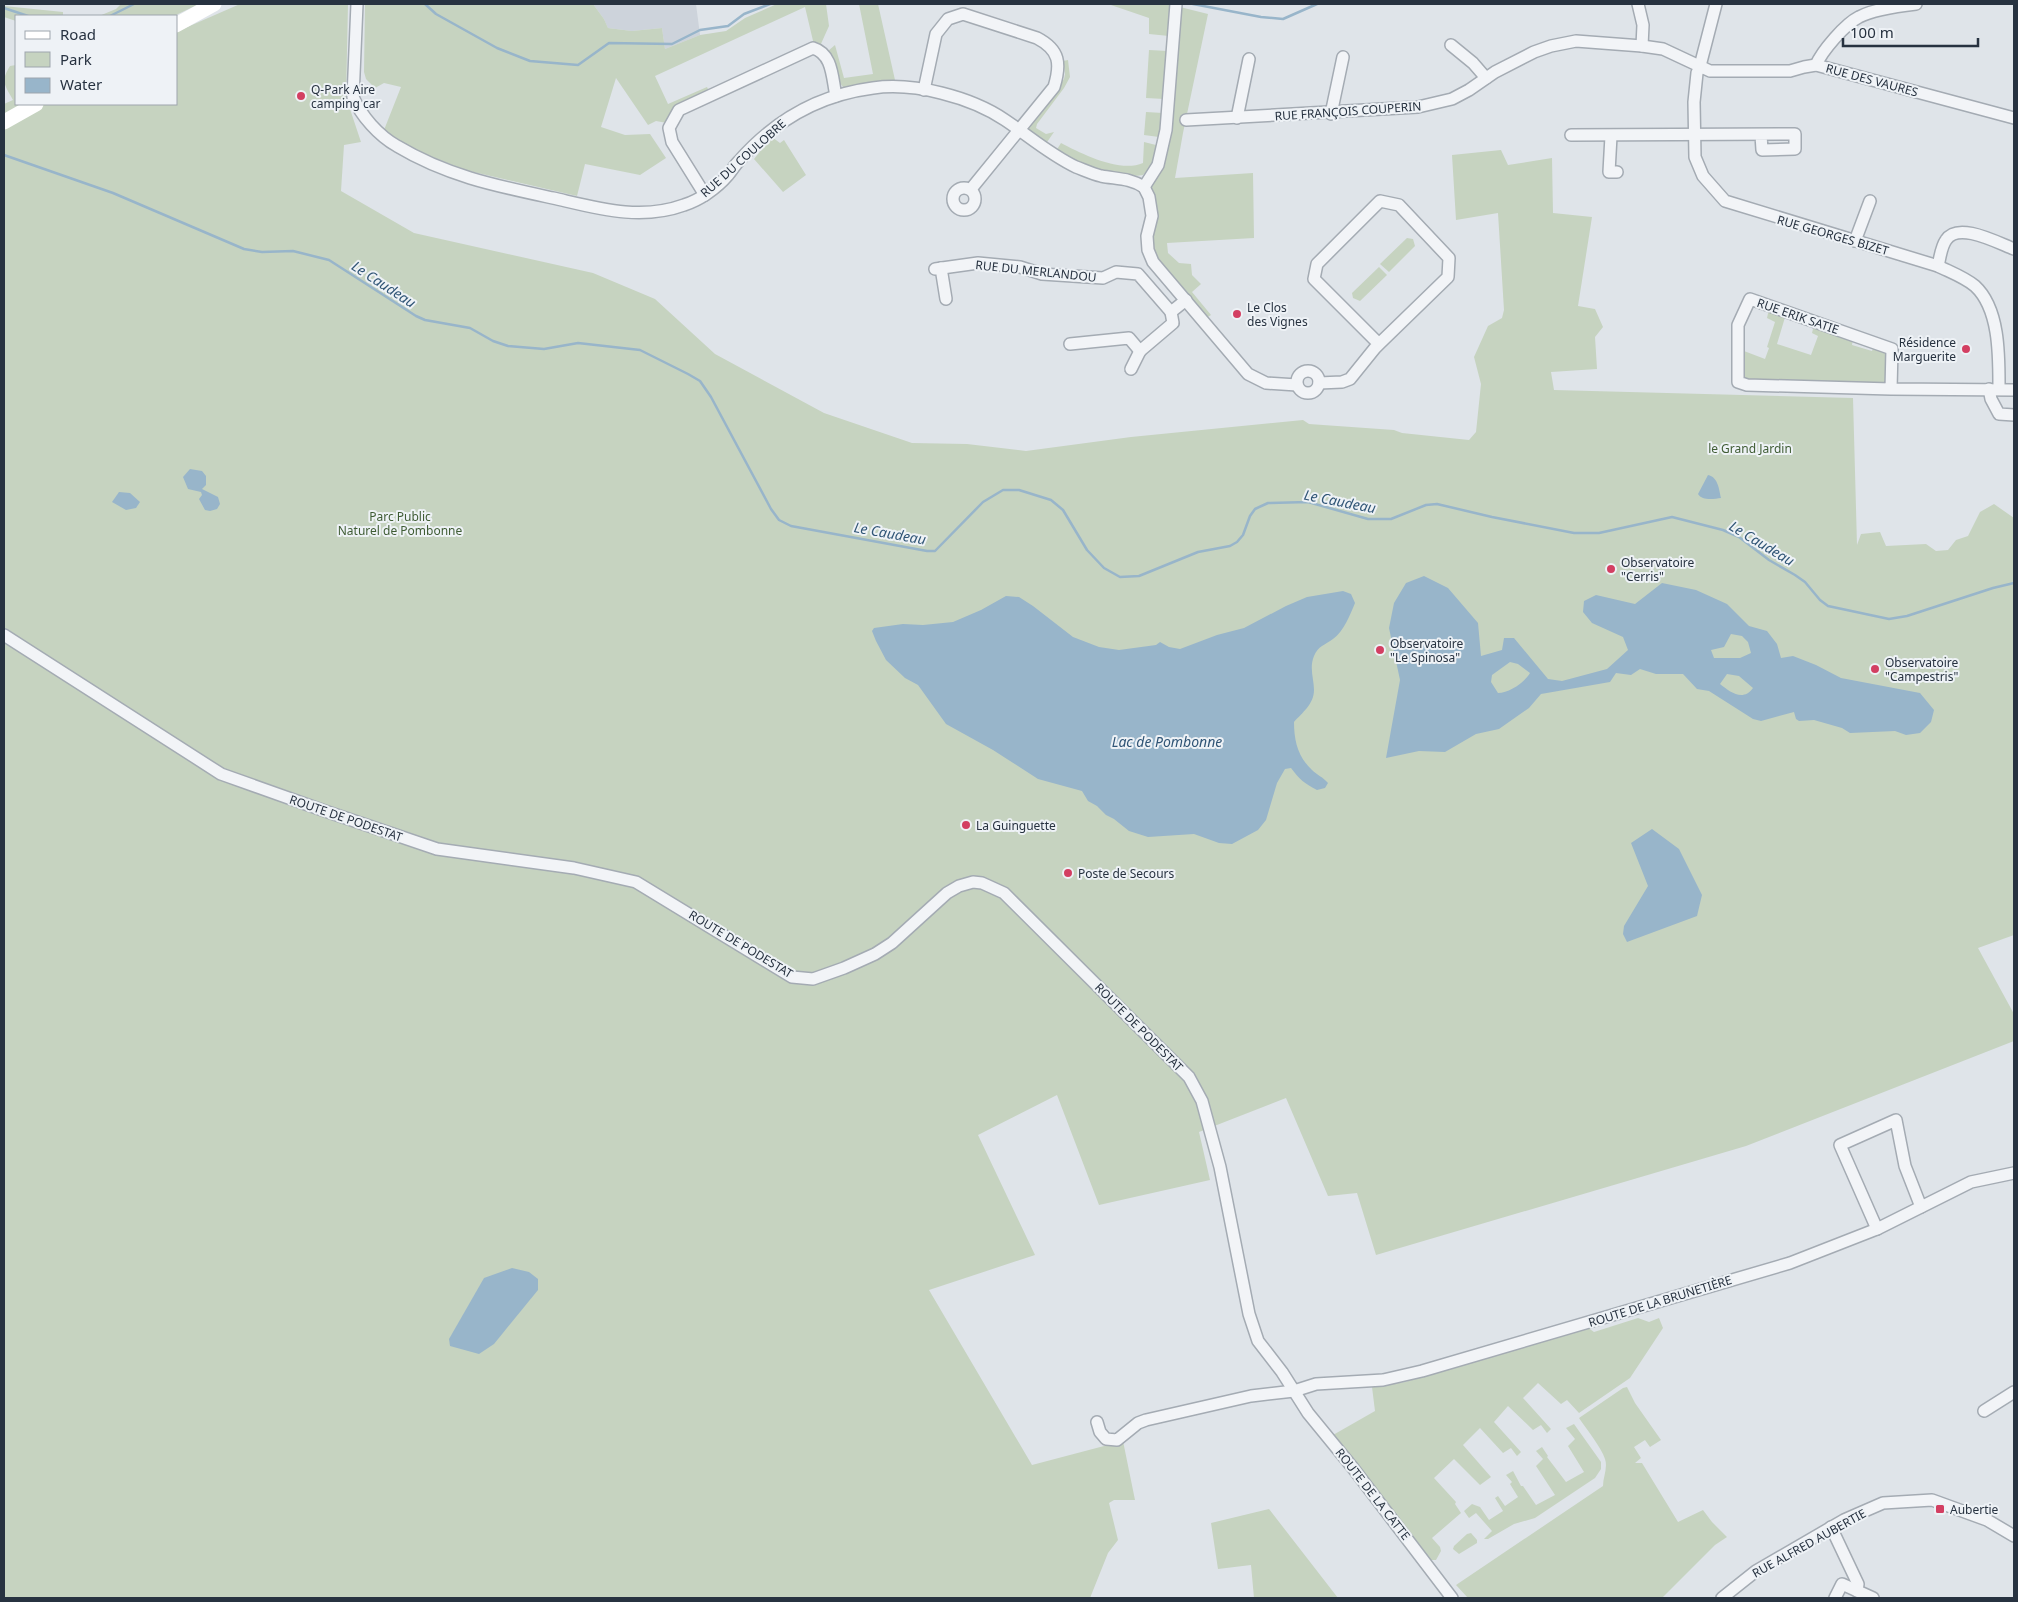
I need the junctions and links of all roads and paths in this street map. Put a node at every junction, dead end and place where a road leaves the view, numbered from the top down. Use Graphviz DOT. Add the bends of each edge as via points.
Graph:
graph roads {
  1 [pos="214,4"];
  2 [pos="357,4"];
  3 [pos="1176,4"];
  4 [pos="1638,4"];
  5 [pos="1716,4"];
  6 [pos="1916,4"];
  7 [pos="178,24"];
  8 [pos="1451,44"];
  9 [pos="1642,46"];
  10 [pos="1343,57"];
  11 [pos="1249,59"];
  12 [pos="1816,65"];
  13 [pos="1700,66"];
  14 [pos="1486,78"];
  15 [pos="924,90"];
  16 [pos="836,96"];
  17 [pos="34,105"];
  18 [pos="1331,114"];
  19 [pos="1237,118"];
  20 [pos="2014,118"];
  21 [pos="1186,120"];
  22 [pos="4,122"];
  23 [pos="1018,129"];
  24 [pos="1761,135"];
  25 [pos="1572,136"];
  26 [pos="1611,136"];
  27 [pos="1695,136"];
  28 [pos="1617,172"];
  29 [pos="1144,187"];
  30 [pos="971,189"];
  31 [pos="705,195"];
  32 [pos="1870,201"];
  33 [pos="1855,241"];
  34 [pos="2014,249"];
  35 [pos="1938,266"];
  36 [pos="946,299"];
  37 [pos="1186,300"];
  38 [pos="1171,312"];
  39 [pos="1070,344"];
  40 [pos="1378,344"];
  41 [pos="1140,350"];
  42 [pos="1131,369"];
  43 [pos="1890,389"];
  44 [pos="1994,389"];
  45 [pos="2014,390"];
  46 [pos="2014,415"];
  47 [pos="4,635"];
  48 [pos="2014,1173"];
  49 [pos="1921,1207"];
  50 [pos="1876,1229"];
  51 [pos="1294,1390"];
  52 [pos="2014,1392"];
  53 [pos="1984,1411"];
  54 [pos="1097,1422"];
  55 [pos="1831,1527"];
  56 [pos="2014,1536"];
  57 [pos="1857,1591"];
  58 [pos="1452,1598"];
  59 [pos="1722,1598"];
  60 [pos="1836,1598"];
  61 [pos="1873,1598"];
  1 -- 7 [label="main road"];
  2 -- 31 [label="street, RUE DU COULOBRE" via="352,97 363,115 395,145 433,165 478,182 613,212 666,211"];
  3 -- 29 [label="street" via="1166,130 1158,165"];
  4 -- 9 [label="street"];
  5 -- 13 [label="street, RUE GEORGES BIZET"];
  6 -- 12 [label="street" via="1859,17 1822,53"];
  8 -- 14 [label="street"];
  9 -- 13 [label="street, RUE FRANÇOIS COUPERIN" via="1663,49"];
  9 -- 14 [label="street, RUE FRANÇOIS COUPERIN" via="1576,41 1550,46"];
  10 -- 18 [label="street"];
  11 -- 19 [label="street"];
  12 -- 13 [label="street, RUE DES VAURES" via="1790,71 1724,72 1710,72"];
  12 -- 20 [label="street, RUE DES VAURES"];
  13 -- 27 [label="street, RUE GEORGES BIZET" via="1696,73"];
  14 -- 18 [label="street, RUE FRANÇOIS COUPERIN" via="1452,99 1418,108"];
  15 -- 16 [label="street, RUE DU COULOBRE" via="897,86"];
  15 -- 23 [label="street, RUE DU COULOBRE" via="963,99"];
  15 -- 23 [label="street" via="936,34 948,19 963,14 1037,38 1047,43 1056,56 1059,69 1054,87"];
  16 -- 31 [label="street, RUE DU COULOBRE" via="797,111 777,126"];
  16 -- 31 [label="street" via="829,60 821,50 812,48 679,110 669,128 672,142"];
  17 -- 22 [label="main road"];
  18 -- 19 [label="street, RUE FRANÇOIS COUPERIN"];
  19 -- 21 [label="street, RUE FRANÇOIS COUPERIN"];
  23 -- 29 [label="street, RUE DU COULOBRE" via="1050,154 1078,168 1133,180"];
  23 -- 30 [label="street"];
  24 -- 27 [label="street"];
  25 -- 26 [label="street"];
  26 -- 27 [label="street"];
  26 -- 28 [label="street" via="1609,172"];
  27 -- 33 [label="street, RUE GEORGES BIZET" via="1695,157 1703,176 1725,201"];
  29 -- 37 [label="street" via="1152,216 1147,236 1148,250 1153,262"];
  32 -- 33 [label="street"];
  33 -- 35 [label="street, RUE GEORGES BIZET"];
  34 -- 35 [label="street" via="1964,231 1955,233 1947,238"];
  35 -- 44 [label="street, RUE GEORGES BIZET" via="1975,287 1989,304 1995,330"];
  36 -- 38 [label="street, RUE DU MERLANDOU" via="938,269 978,263 1020,267 1042,274 1103,278 1116,272 1138,274"];
  37 -- 38 [label="street"];
  37 -- 40 [label="street" via="1248,374 1266,383 1297,384 1298,377 1306,371 1316,374 1319,383 1342,382 1350,379"];
  38 -- 41 [label="street" via="1174,323"];
  39 -- 41 [label="street" via="1129,338"];
  40 -- 40 [label="street" via="1448,277 1449,258 1399,204 1380,201 1317,264 1314,279"];
  41 -- 42 [label="street"];
  43 -- 43 [label="street, RUE ERIK SATIE" via="1892,349 1750,299 1738,325 1738,382 1747,385"];
  43 -- 44 [label="street, RUE ERIK SATIE"];
  44 -- 45 [label="street, RUE ERIK SATIE"];
  44 -- 46 [label="street, RUE GEORGES BIZET" via="1991,399 1999,414"];
  47 -- 51 [label="street, ROUTE DE PODESTAT" via="221,774 437,849 574,868 636,882 792,977 813,979 875,954 892,944 946,893 959,886 982,883 1004,893 1190,1077 1202,1101 1220,1167 1249,1314 1258,1341"];
  48 -- 49 [label="street, ROUTE DE LA BRUNETIÈRE" via="1971,1182"];
  49 -- 50 [label="street, ROUTE DE LA BRUNETIÈRE"];
  49 -- 50 [label="street" via="1905,1166 1896,1120 1840,1145"];
  50 -- 51 [label="street, ROUTE DE LA BRUNETIÈRE" via="1790,1263 1422,1371 1383,1380 1316,1384"];
  51 -- 54 [label="street, ROUTE DE LA BRUNETIÈRE" via="1251,1396 1146,1420 1117,1440 1106,1439"];
  51 -- 58 [label="street, ROUTE DE LA CATTE" via="1308,1413"];
  52 -- 53 [label="street"];
  55 -- 56 [label="street, RUE ALFRED AUBERTIE" via="1883,1503 1932,1500 1987,1520"];
  55 -- 57 [label="street" via="1858,1584"];
  55 -- 59 [label="street, RUE ALFRED AUBERTIE" via="1756,1571"];
  57 -- 60 [label="street" via="1842,1584"];
  57 -- 61 [label="street"];
}
